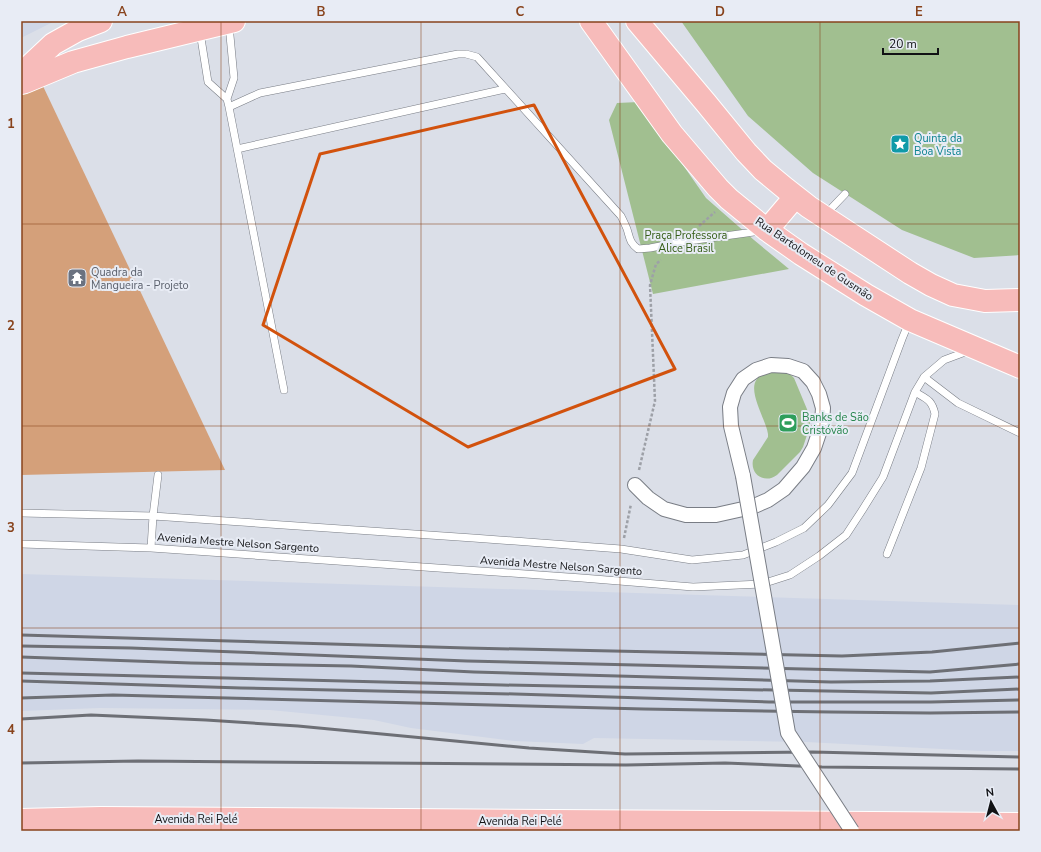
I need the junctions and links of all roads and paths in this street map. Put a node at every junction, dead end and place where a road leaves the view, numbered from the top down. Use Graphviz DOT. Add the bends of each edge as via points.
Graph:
graph roads {
  1 [pos="591,21"];
  2 [pos="637,21"];
  3 [pos="96,22"];
  4 [pos="231,22"];
  5 [pos="200,28"];
  6 [pos="21,74"];
  7 [pos="21,83"];
  8 [pos="505,89"];
  9 [pos="226,99"];
  10 [pos="229,107"];
  11 [pos="237,149"];
  12 [pos="846,194"];
  13 [pos="795,197"];
  14 [pos="716,212"];
  15 [pos="823,217"];
  16 [pos="767,230"];
  17 [pos="681,242"];
  18 [pos="1020,300"];
  19 [pos="910,320"];
  20 [pos="979,349"];
  21 [pos="1020,367"];
  22 [pos="924,377"];
  23 [pos="284,390"];
  24 [pos="916,392"];
  25 [pos="1020,433"];
  26 [pos="158,476"];
  27 [pos="635,485"];
  28 [pos="21,513"];
  29 [pos="153,516"];
  30 [pos="21,544"];
  31 [pos="151,548"];
  32 [pos="621,549"];
  33 [pos="887,554"];
  34 [pos="21,820"];
  35 [pos="1020,824"];
  36 [pos="852,831"];
  1 -- 16 [label="main road, Rua Bartolomeu de Gusmão" via="677,140 726,195"];
  2 -- 13 [label="main road" via="746,152"];
  3 -- 6 [label="main road" via="53,44"];
  4 -- 5 [label="main road"];
  4 -- 9 [label="lane" via="234,78"];
  5 -- 7 [label="main road" via="73,62"];
  5 -- 9 [label="lane" via="208,82"];
  8 -- 10 [label="lane" via="477,57 462,54 260,93"];
  8 -- 11 [label="lane"];
  8 -- 17 [label="lane" via="621,216 633,245 638,249"];
  9 -- 10 [label="lane"];
  10 -- 11 [label="lane"];
  11 -- 23 [label="lane"];
  12 -- 15 [label="lane"];
  13 -- 15 [label="main road"];
  13 -- 16 [label="main road"];
  14 -- 17 [label="path"];
  15 -- 18 [label="main road" via="910,273 953,295 985,301"];
  16 -- 17 [label="lane"];
  16 -- 19 [label="main road, Rua Bartolomeu de Gusmão" via="866,296"];
  17 -- 27 [label="path" via="656,264 650,286 655,401"];
  19 -- 20 [label="main road, Rua Bartolomeu de Gusmão"];
  19 -- 32 [label="lane, Avenida Mestre Nelson Sargento" via="852,473 828,505 804,528 742,555 692,560"];
  20 -- 21 [label="main road, Rua Bartolomeu de Gusmão"];
  20 -- 22 [label="lane, Avenida Mestre Nelson Sargento" via="944,360"];
  22 -- 24 [label="lane, Avenida Mestre Nelson Sargento"];
  22 -- 25 [label="lane" via="958,403"];
  24 -- 31 [label="lane, Avenida Mestre Nelson Sargento" via="883,477 846,535 790,575 762,584 693,587"];
  24 -- 33 [label="lane" via="929,400 935,414 921,468"];
  26 -- 29 [label="lane"];
  27 -- 32 [label="path"];
  27 -- 36 [label="street, bridge" via="664,509 686,515 716,515 752,507 768,500 784,489 803,467 814,448 822,424 823,408 814,382 803,371 788,366 771,365 756,370 743,379 734,393 730,407 731,426 743,476 788,733"];
  28 -- 29 [label="lane, Avenida Mestre Nelson Sargento"];
  29 -- 31 [label="lane"];
  29 -- 32 [label="lane, Avenida Mestre Nelson Sargento"];
  30 -- 31 [label="lane, Avenida Mestre Nelson Sargento"];
  34 -- 35 [label="main road, Avenida Rei Pelé" via="109,818"];
}
